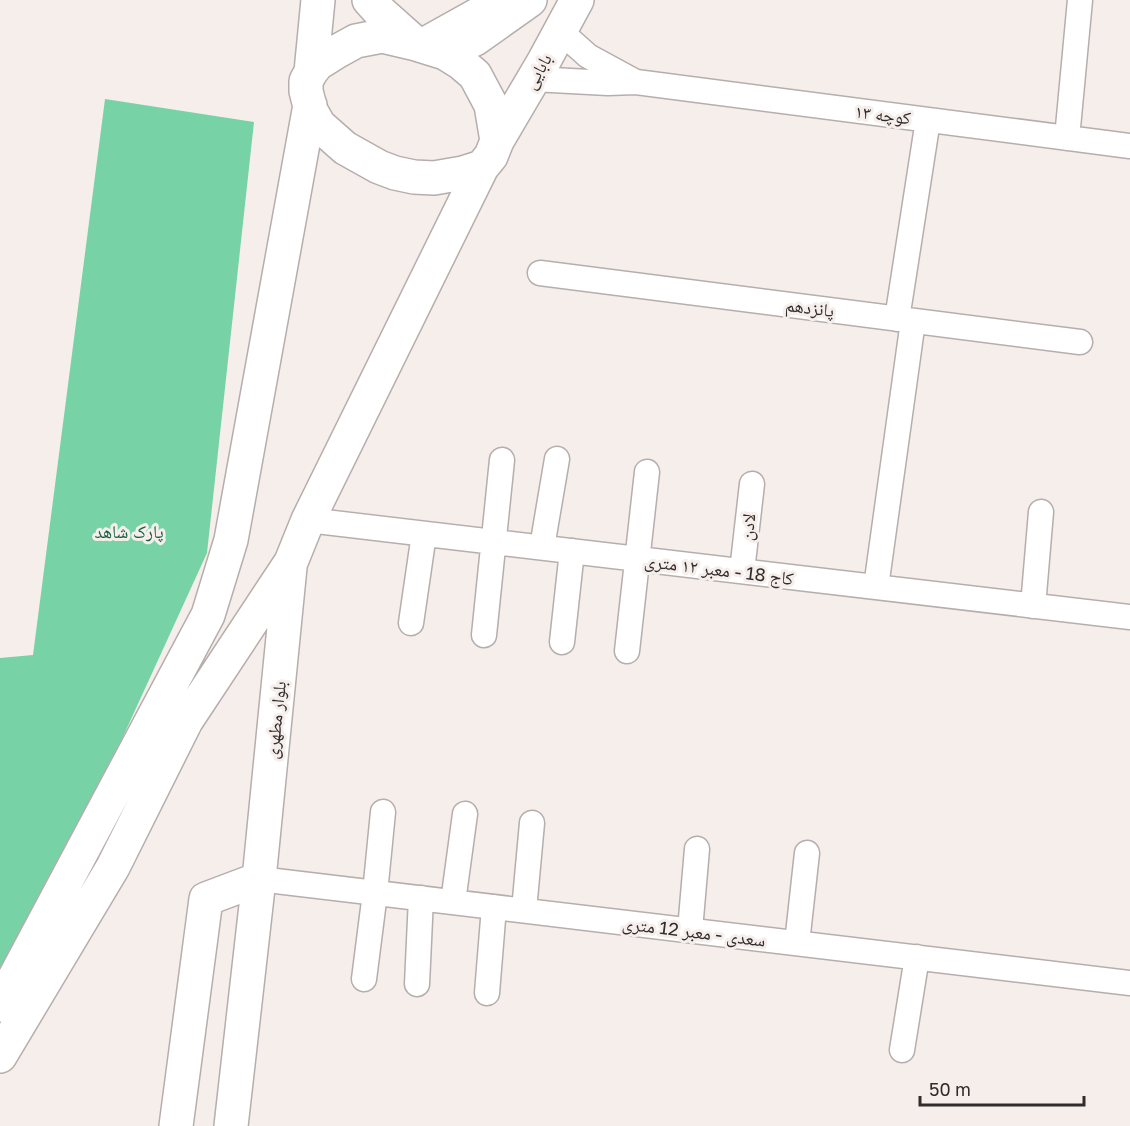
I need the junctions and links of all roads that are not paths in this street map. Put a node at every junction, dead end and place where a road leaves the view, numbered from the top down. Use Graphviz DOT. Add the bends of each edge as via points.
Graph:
graph roads {
  1 [pos="318,0"];
  2 [pos="369,0"];
  3 [pos="495,0"];
  4 [pos="530,0"];
  5 [pos="577,0"];
  6 [pos="1080,0"];
  7 [pos="560,31"];
  8 [pos="430,48"];
  9 [pos="311,72"];
  10 [pos="533,79"];
  11 [pos="636,82"];
  12 [pos="310,105"];
  13 [pos="928,120"];
  14 [pos="1067,138"];
  15 [pos="1130,146"];
  16 [pos="489,154"];
  17 [pos="540,273"];
  18 [pos="905,320"];
  19 [pos="1080,342"];
  20 [pos="556,459"];
  21 [pos="502,460"];
  22 [pos="648,472"];
  23 [pos="752,484"];
  24 [pos="1041,512"];
  25 [pos="308,520"];
  26 [pos="424,534"];
  27 [pos="494,542"];
  28 [pos="542,548"];
  29 [pos="572,551"];
  30 [pos="638,559"];
  31 [pos="291,562"];
  32 [pos="742,571"];
  33 [pos="876,587"];
  34 [pos="1033,606"];
  35 [pos="1130,617"];
  36 [pos="411,623"];
  37 [pos="484,634"];
  38 [pos="562,642"];
  39 [pos="627,651"];
  40 [pos="383,812"];
  41 [pos="465,814"];
  42 [pos="532,823"];
  43 [pos="696,849"];
  44 [pos="807,853"];
  45 [pos="259,879"];
  46 [pos="375,892"];
  47 [pos="421,898"];
  48 [pos="453,902"];
  49 [pos="494,907"];
  50 [pos="524,910"];
  51 [pos="690,930"];
  52 [pos="797,943"];
  53 [pos="917,957"];
  54 [pos="364,980"];
  55 [pos="1130,983"];
  56 [pos="417,984"];
  57 [pos="487,993"];
  58 [pos="0,1005"];
  59 [pos="902,1050"];
  60 [pos="0,1056"];
  61 [pos="176,1126"];
  62 [pos="231,1126"];
  1 -- 9 [label="main road"];
  2 -- 8 [label="main road"];
  3 -- 8 [label="street"];
  4 -- 8 [label="main road" via="475,39"];
  5 -- 7 [label="main road, بابایی"];
  6 -- 14 [label="street"];
  7 -- 10 [label="main road, بابایی"];
  7 -- 11 [label="street, کوچه ۱۳" via="588,56"];
  8 -- 9 [label="main road" via="382,36 336,51"];
  8 -- 16 [label="main road" via="461,63 485,90 491,105"];
  9 -- 12 [label="main road" via="306,81"];
  10 -- 11 [label="street, کوچه ۱۳"];
  10 -- 16 [label="main road, بابایی"];
  11 -- 13 [label="street, کوچه ۱۳"];
  12 -- 16 [label="main road" via="319,125 345,148 378,167 414,177 464,173"];
  12 -- 58 [label="main road" via="231,540 208,615"];
  13 -- 14 [label="street, کوچه ۱۳"];
  13 -- 18 [label="street"];
  14 -- 15 [label="street, کوچه ۱۳"];
  16 -- 25 [label="main road, بابایی"];
  17 -- 18 [label="street, پانزدهم"];
  18 -- 19 [label="street, پانزدهم"];
  18 -- 33 [label="street"];
  20 -- 28 [label="street"];
  21 -- 27 [label="street"];
  22 -- 30 [label="street"];
  23 -- 32 [label="street, لادن"];
  24 -- 34 [label="street"];
  25 -- 26 [label="street, کاج 18 - معبر ۱۲ متری"];
  25 -- 31 [label="main road, بابایی"];
  26 -- 27 [label="street, کاج 18 - معبر ۱۲ متری"];
  26 -- 36 [label="street"];
  27 -- 28 [label="street, کاج 18 - معبر ۱۲ متری"];
  27 -- 37 [label="street"];
  28 -- 29 [label="street, کاج 18 - معبر ۱۲ متری"];
  29 -- 30 [label="street, کاج 18 - معبر ۱۲ متری"];
  29 -- 38 [label="street"];
  30 -- 32 [label="street, کاج 18 - معبر ۱۲ متری"];
  30 -- 39 [label="street"];
  31 -- 45 [label="main road, بلوار مطهری"];
  31 -- 60 [label="main road" via="186,720 113,867"];
  32 -- 33 [label="street, کاج 18 - معبر ۱۲ متری"];
  33 -- 34 [label="street, کاج 18 - معبر ۱۲ متری"];
  34 -- 35 [label="street, کاج 18 - معبر ۱۲ متری"];
  40 -- 46 [label="street"];
  41 -- 48 [label="street"];
  42 -- 50 [label="street"];
  43 -- 51 [label="street"];
  44 -- 52 [label="street"];
  45 -- 46 [label="street, سعدی - معبر 12 متری"];
  45 -- 61 [label="main road" via="206,899"];
  45 -- 62 [label="main road, بلوار مطهری"];
  46 -- 47 [label="street, سعدی - معبر 12 متری"];
  46 -- 54 [label="street"];
  47 -- 48 [label="street, سعدی - معبر 12 متری"];
  47 -- 56 [label="street"];
  48 -- 49 [label="street, سعدی - معبر 12 متری"];
  49 -- 50 [label="street, سعدی - معبر 12 متری"];
  49 -- 57 [label="street"];
  50 -- 51 [label="street, سعدی - معبر 12 متری"];
  51 -- 52 [label="street, سعدی - معبر 12 متری"];
  52 -- 53 [label="street, سعدی - معبر 12 متری"];
  53 -- 55 [label="street, سعدی - معبر 12 متری"];
  53 -- 59 [label="street"];
}
